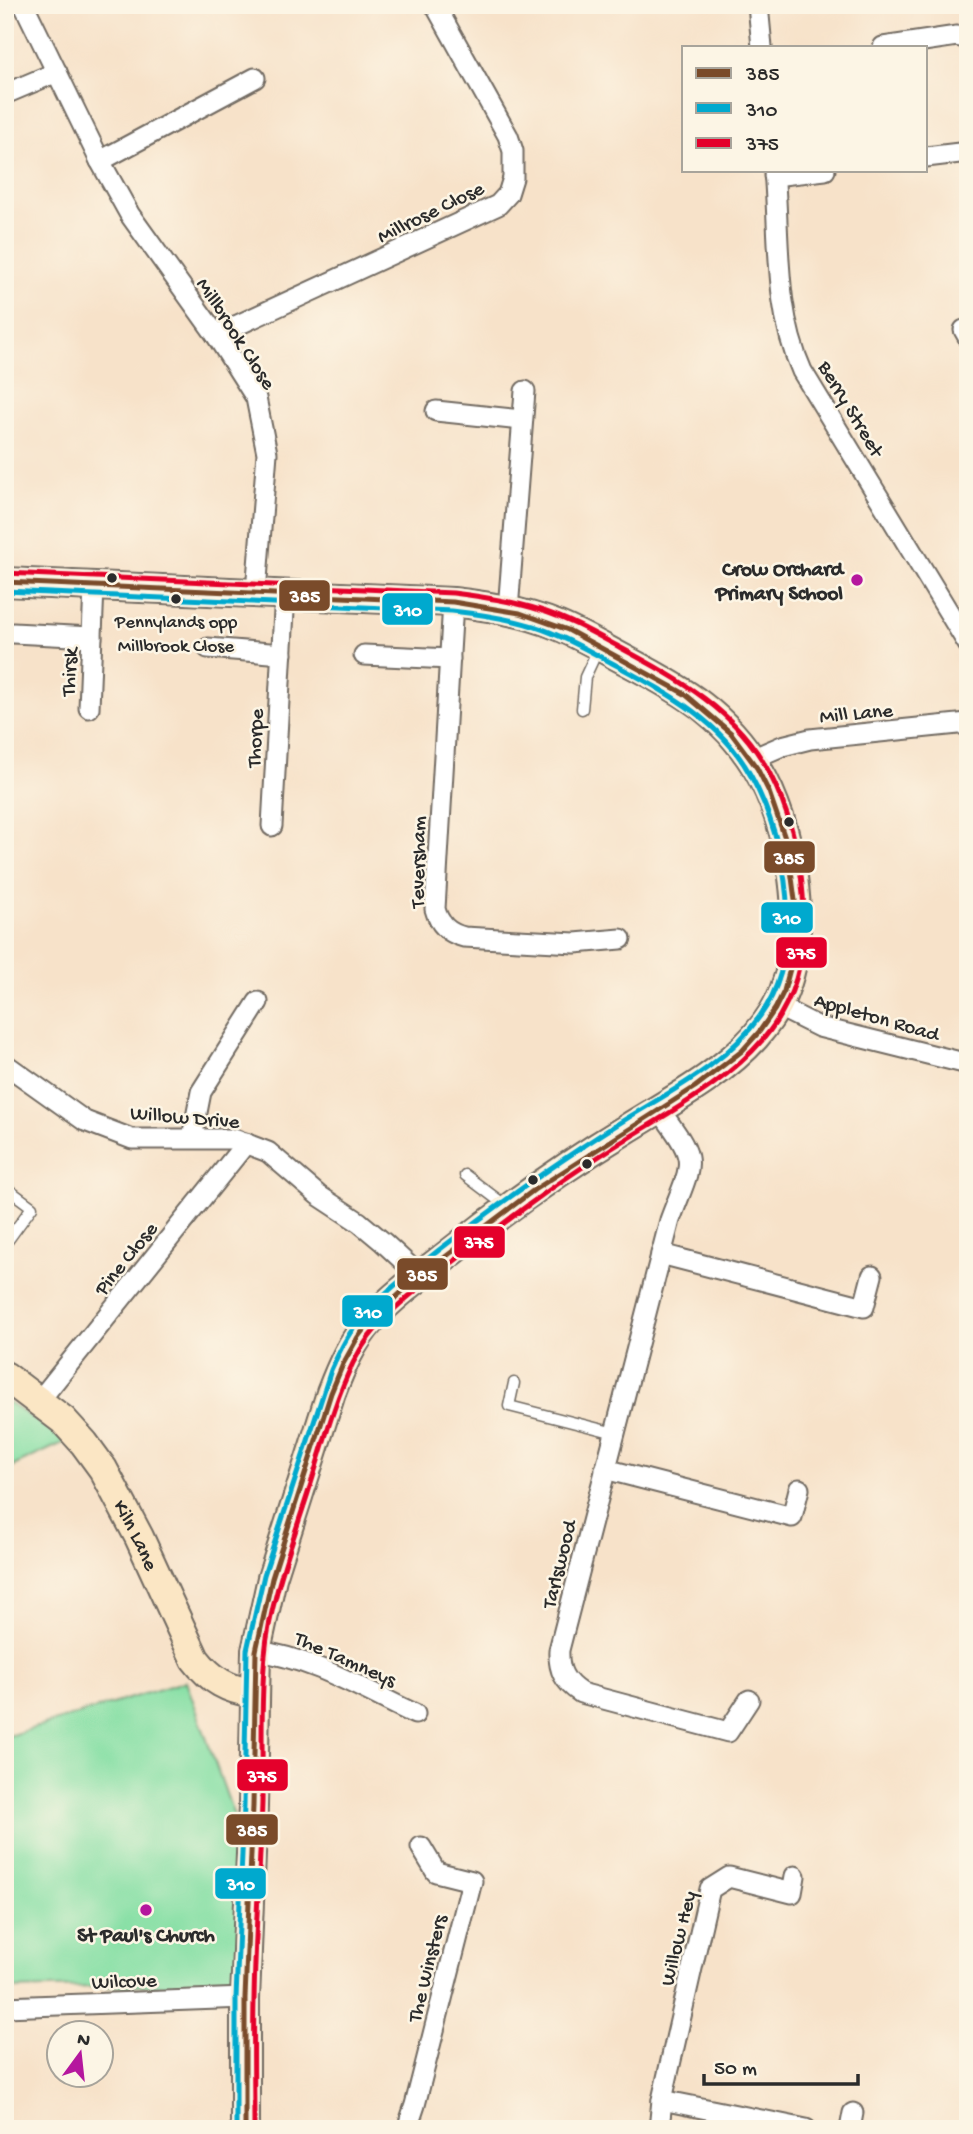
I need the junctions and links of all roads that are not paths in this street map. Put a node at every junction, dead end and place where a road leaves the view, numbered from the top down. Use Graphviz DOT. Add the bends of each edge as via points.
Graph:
graph roads {
  1 [pos="24,5"];
  2 [pos="435,5"];
  3 [pos="758,5"];
  4 [pos="968,39"];
  5 [pos="762,46"];
  6 [pos="890,46"];
  7 [pos="57,72"];
  8 [pos="255,78"];
  9 [pos="5,94"];
  10 [pos="968,152"];
  11 [pos="928,157"];
  12 [pos="100,161"];
  13 [pos="774,173"];
  14 [pos="216,335"];
  15 [pos="525,391"];
  16 [pos="436,411"];
  17 [pos="522,420"];
  18 [pos="5,582"];
  19 [pos="94,587"];
  20 [pos="256,592"];
  21 [pos="285,593"];
  22 [pos="453,602"];
  23 [pos="508,610"];
  24 [pos="13,633"];
  25 [pos="92,637"];
  26 [pos="968,644"];
  27 [pos="599,646"];
  28 [pos="208,648"];
  29 [pos="282,654"];
  30 [pos="364,655"];
  31 [pos="450,659"];
  32 [pos="89,708"];
  33 [pos="582,709"];
  34 [pos="968,723"];
  35 [pos="752,759"];
  36 [pos="272,826"];
  37 [pos="621,939"];
  38 [pos="258,1002"];
  39 [pos="777,1006"];
  40 [pos="5,1064"];
  41 [pos="968,1064"];
  42 [pos="659,1109"];
  43 [pos="192,1138"];
  44 [pos="246,1143"];
  45 [pos="465,1175"];
  46 [pos="5,1187"];
  47 [pos="508,1207"];
  48 [pos="8,1240"];
  49 [pos="661,1254"];
  50 [pos="420,1276"];
  51 [pos="872,1276"];
  52 [pos="5,1376"];
  53 [pos="514,1383"];
  54 [pos="39,1401"];
  55 [pos="615,1433"];
  56 [pos="605,1469"];
  57 [pos="799,1489"];
  58 [pos="256,1651"];
  59 [pos="254,1693"];
  60 [pos="749,1700"];
  61 [pos="415,1714"];
  62 [pos="421,1847"];
  63 [pos="795,1876"];
  64 [pos="245,1998"];
  65 [pos="5,2007"];
  66 [pos="662,2100"];
  67 [pos="246,2129"];
  68 [pos="407,2129"];
  69 [pos="659,2129"];
  70 [pos="806,2129"];
  1 -- 7 [label="street, Millbrook Close"];
  2 -- 14 [label="street, Millrose Close" via="508,136 514,164 508,194 498,205"];
  3 -- 5 [label="street"];
  4 -- 6 [label="street" via="957,36"];
  7 -- 9 [label="street"];
  7 -- 12 [label="street, Millbrook Close"];
  8 -- 12 [label="street"];
  10 -- 11 [label="street"];
  12 -- 14 [label="street, Millbrook Close" via="130,215"];
  13 -- 26 [label="street, Berry Street" via="783,310 793,350"];
  14 -- 20 [label="street, Millbrook Close" via="256,398 267,453"];
  15 -- 17 [label="street"];
  16 -- 17 [label="street"];
  17 -- 23 [label="street"];
  18 -- 19 [label="street"];
  19 -- 20 [label="street"];
  19 -- 25 [label="street, Thirsk"];
  20 -- 21 [label="street"];
  21 -- 22 [label="street"];
  21 -- 29 [label="street, Thorpe"];
  22 -- 23 [label="street"];
  22 -- 31 [label="street, Teversham"];
  23 -- 27 [label="street" via="558,625"];
  24 -- 25 [label="street, Thirsk"];
  25 -- 32 [label="street, Thirsk"];
  27 -- 33 [label="lane" via="585,677"];
  27 -- 35 [label="street" via="692,696 724,723"];
  28 -- 29 [label="street"];
  29 -- 36 [label="street, Thorpe"];
  30 -- 31 [label="street"];
  31 -- 37 [label="street, Teversham" via="438,918 447,930 464,937 575,943"];
  34 -- 35 [label="street, Mill Lane" via="810,738"];
  35 -- 39 [label="street" via="781,824 794,899 790,971"];
  38 -- 43 [label="street" via="201,1092"];
  39 -- 41 [label="street, Appleton Road" via="819,1027"];
  39 -- 42 [label="street" via="738,1053"];
  40 -- 43 [label="street, Willow Drive" via="85,1121 132,1139"];
  42 -- 47 [label="street"];
  42 -- 49 [label="street, Tarlswood" via="685,1144 690,1164"];
  43 -- 44 [label="street, Willow Drive"];
  44 -- 50 [label="street, Willow Drive" via="268,1152"];
  44 -- 54 [label="street, Pine Close"];
  45 -- 47 [label="lane"];
  46 -- 48 [label="lane" via="32,1207"];
  47 -- 50 [label="street"];
  49 -- 51 [label="street" via="864,1307"];
  49 -- 55 [label="street, Tarlswood"];
  50 -- 58 [label="street" via="372,1319 343,1364 276,1565"];
  52 -- 54 [label="street, Kiln Lane"];
  53 -- 55 [label="lane" via="509,1406"];
  54 -- 59 [label="street, Kiln Lane" via="77,1436 103,1469 205,1673 230,1688"];
  55 -- 56 [label="street, Tarlswood"];
  56 -- 57 [label="street" via="792,1517"];
  56 -- 60 [label="street, Tarlswood" via="559,1650 565,1679 591,1697 728,1732"];
  58 -- 59 [label="street"];
  58 -- 61 [label="street, The Tamneys" via="304,1661"];
  59 -- 64 [label="street"];
  62 -- 68 [label="street, The Winsters" via="436,1872 472,1881"];
  63 -- 66 [label="street, Willow Hey" via="792,1893 729,1877 710,1889"];
  64 -- 65 [label="street, Wilcove"];
  64 -- 67 [label="street"];
  66 -- 69 [label="street, Willow Hey"];
  66 -- 70 [label="street"];
}
